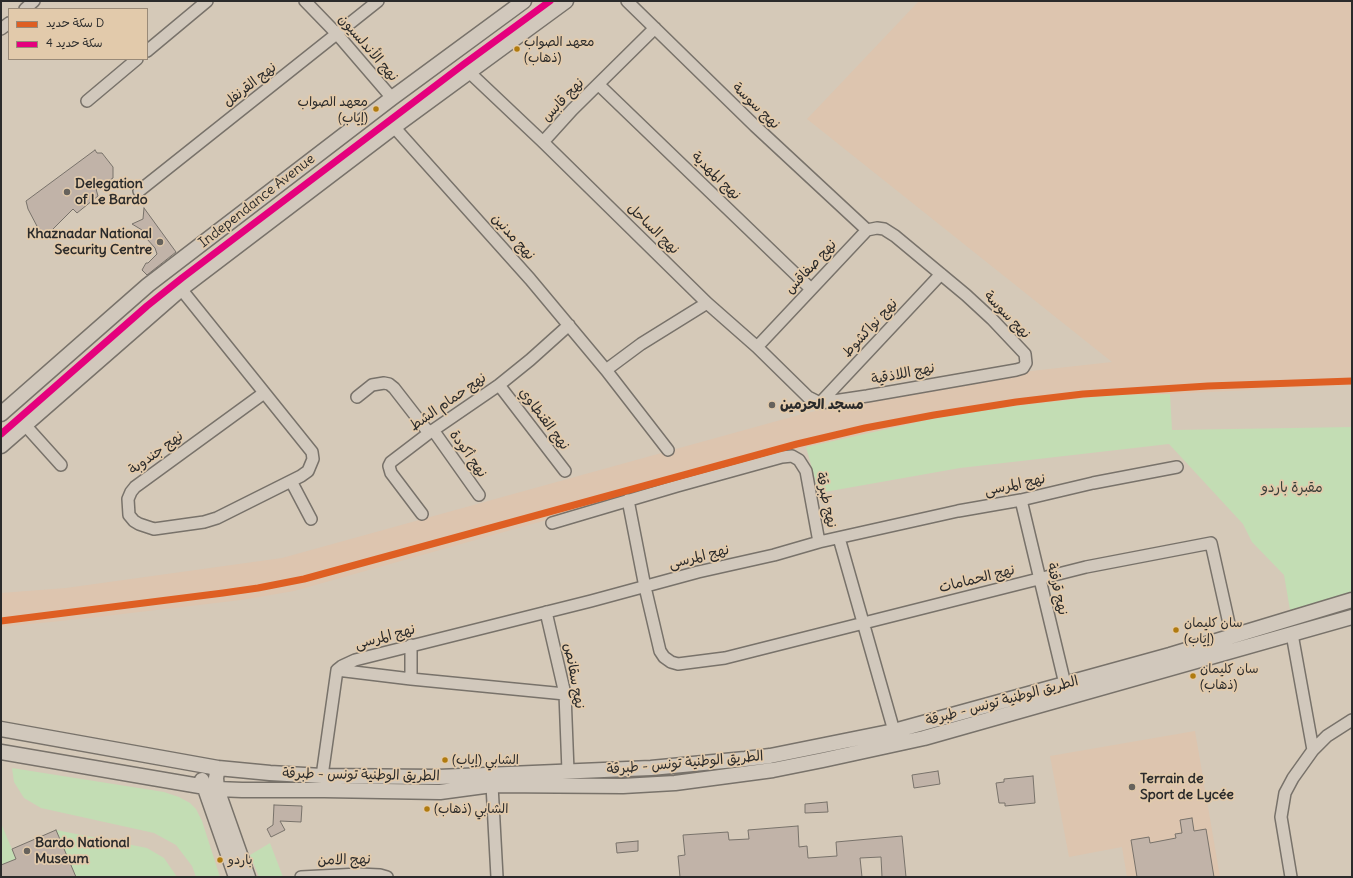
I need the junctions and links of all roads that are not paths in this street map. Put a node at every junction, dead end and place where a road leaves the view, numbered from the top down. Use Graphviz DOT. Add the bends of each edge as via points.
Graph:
graph roads {
  1 [pos="34,1"];
  2 [pos="207,1"];
  3 [pos="305,1"];
  4 [pos="378,1"];
  5 [pos="524,1"];
  6 [pos="566,1"];
  7 [pos="627,1"];
  8 [pos="26,8"];
  9 [pos="655,28"];
  10 [pos="337,34"];
  11 [pos="148,50"];
  12 [pos="136,60"];
  13 [pos="468,72"];
  14 [pos="599,85"];
  15 [pos="392,98"];
  16 [pos="87,101"];
  17 [pos="394,127"];
  18 [pos="543,142"];
  19 [pos="139,191"];
  20 [pos="867,230"];
  21 [pos="941,274"];
  22 [pos="181,289"];
  23 [pos="811,289"];
  24 [pos="708,303"];
  25 [pos="569,325"];
  26 [pos="757,347"];
  27 [pos="606,370"];
  28 [pos="991,374"];
  29 [pos="499,385"];
  30 [pos="264,393"];
  31 [pos="357,397"];
  32 [pos="820,403"];
  33 [pos="1,414"];
  34 [pos="25,425"];
  35 [pos="431,432"];
  36 [pos="1,446"];
  37 [pos="668,450"];
  38 [pos="61,465"];
  39 [pos="1177,467"];
  40 [pos="565,471"];
  41 [pos="291,480"];
  42 [pos="479,495"];
  43 [pos="628,500"];
  44 [pos="1021,500"];
  45 [pos="422,514"];
  46 [pos="310,519"];
  47 [pos="552,523"];
  48 [pos="839,538"];
  49 [pos="819,542"];
  50 [pos="1039,579"];
  51 [pos="645,586"];
  52 [pos="1352,600"];
  53 [pos="546,612"];
  54 [pos="1352,617"];
  55 [pos="863,624"];
  56 [pos="1292,634"];
  57 [pos="1232,637"];
  58 [pos="411,645"];
  59 [pos="337,670"];
  60 [pos="411,679"];
  61 [pos="1065,684"];
  62 [pos="565,694"];
  63 [pos="1352,720"];
  64 [pos="1,729"];
  65 [pos="894,731"];
  66 [pos="68,740"];
  67 [pos="1313,750"];
  68 [pos="1,752"];
  69 [pos="63,763"];
  70 [pos="201,765"];
  71 [pos="218,768"];
  72 [pos="568,771"];
  73 [pos="322,776"];
  74 [pos="492,785"];
  75 [pos="210,788"];
  76 [pos="236,877"];
  77 [pos="248,877"];
  78 [pos="301,877"];
  79 [pos="387,877"];
  80 [pos="497,877"];
  81 [pos="1291,877"];
  1 -- 8 [label="street"];
  2 -- 11 [label="street"];
  3 -- 10 [label="street, نهج الأندلسيون"];
  4 -- 10 [label="street, نهج القرنفل"];
  5 -- 15 [label="main road, Independance Avenue"];
  6 -- 13 [label="main road, Independance Avenue"];
  7 -- 9 [label="street, نهج سوسة"];
  9 -- 14 [label="street, نهج قابس"];
  9 -- 20 [label="street, نهج سوسة"];
  10 -- 15 [label="street, نهج الأندلسيون"];
  10 -- 19 [label="street, نهج القرنفل"];
  12 -- 16 [label="street"];
  13 -- 17 [label="main road, Independance Avenue"];
  13 -- 18 [label="street, نهج الساحل"];
  14 -- 18 [label="street, نهج قابس"];
  14 -- 23 [label="street, نهج المهدية"];
  15 -- 33 [label="main road, Independance Avenue" via="148,285"];
  17 -- 22 [label="main road, Independance Avenue"];
  17 -- 25 [label="street, نهج مدنين"];
  18 -- 24 [label="street, نهج الساحل"];
  20 -- 21 [label="street, نهج سوسة" via="884,229"];
  20 -- 23 [label="street, نهج صفاقس"];
  21 -- 28 [label="street, نهج سوسة" via="980,308 1025,354 1026,362 1023,368"];
  21 -- 32 [label="street, نهج نواكشوط"];
  22 -- 30 [label="street, نهج جندوبة"];
  22 -- 34 [label="main road, Independance Avenue"];
  23 -- 26 [label="street, نهج صفاقس"];
  24 -- 26 [label="street, نهج الساحل"];
  24 -- 27 [label="street" via="641,344"];
  25 -- 27 [label="street, نهج مدنين"];
  25 -- 29 [label="street, نهج حمام الشط"];
  26 -- 32 [label="street, نهج الساحل" via="808,397"];
  27 -- 37 [label="street, نهج مدنين"];
  28 -- 32 [label="street, نهج اللاذقية"];
  29 -- 35 [label="street, نهج حمام الشط"];
  29 -- 40 [label="street, نهج القنطاوي"];
  30 -- 41 [label="street, نهج جندوبة" via="312,452 313,459 308,471"];
  30 -- 41 [label="street, نهج جندوبة" via="135,487 128,499 129,515 139,524 154,529 204,522 230,512"];
  31 -- 35 [label="street, نهج أكودة" via="372,385 389,384"];
  34 -- 36 [label="main road, Independance Avenue"];
  34 -- 38 [label="street"];
  35 -- 42 [label="street, نهج أكودة"];
  35 -- 45 [label="street, نهج حمام الشط" via="393,460 389,466 390,471"];
  39 -- 44 [label="street, نهج المرسى"];
  41 -- 46 [label="street"];
  43 -- 47 [label="street, نهج طبرقة"];
  43 -- 49 [label="street, نهج طبرقة" via="792,456 799,460 806,471"];
  43 -- 51 [label="street"];
  44 -- 48 [label="street, نهج المرسى"];
  44 -- 50 [label="street, نهج قرقنة"];
  48 -- 49 [label="street, نهج المرسى"];
  48 -- 55 [label="street, نهج طبرقة"];
  49 -- 51 [label="street, نهج المرسى"];
  50 -- 55 [label="street, نهج الحمامات"];
  50 -- 57 [label="street, نهج الحمامات" via="1211,542"];
  50 -- 61 [label="street, نهج قرقنة"];
  51 -- 53 [label="street, نهج المرسى"];
  51 -- 55 [label="street, نهج الحمامات" via="660,651 670,662 678,664 725,658"];
  52 -- 57 [label="main road, الطريق الوطنية تونس - طبرقة"];
  53 -- 58 [label="street, نهج المرسى"];
  53 -- 62 [label="street, نهج سقانص"];
  54 -- 56 [label="main road, الطريق الوطنية تونس - طبرقة"];
  55 -- 65 [label="street, نهج طبرقة"];
  56 -- 67 [label="street"];
  56 -- 74 [label="main road, الطريق الوطنية تونس - طبرقة" via="924,738 780,769 675,783 629,786"];
  57 -- 61 [label="main road, الطريق الوطنية تونس - طبرقة"];
  58 -- 59 [label="street, نهج المرسى" via="355,660"];
  58 -- 60 [label="street"];
  59 -- 60 [label="street"];
  59 -- 73 [label="street"];
  60 -- 62 [label="street"];
  61 -- 65 [label="main road, الطريق الوطنية تونس - طبرقة"];
  62 -- 72 [label="street, نهج سقانص"];
  63 -- 67 [label="street" via="1327,736"];
  64 -- 66 [label="main road, الطريق الوطنية تونس - طبرقة"];
  65 -- 72 [label="main road, الطريق الوطنية تونس - طبرقة" via="770,756 651,768"];
  66 -- 69 [label="main road"];
  66 -- 70 [label="main road, الطريق الوطنية تونس - طبرقة"];
  67 -- 81 [label="street" via="1285,793 1281,817"];
  68 -- 69 [label="main road, الطريق الوطنية تونس - طبرقة"];
  69 -- 75 [label="main road, الطريق الوطنية تونس - طبرقة"];
  70 -- 71 [label="main road, الطريق الوطنية تونس - طبرقة"];
  70 -- 75 [label="main road" via="201,775"];
  71 -- 73 [label="main road, الطريق الوطنية تونس - طبرقة"];
  71 -- 75 [label="main road"];
  72 -- 73 [label="main road, الطريق الوطنية تونس - طبرقة" via="438,777"];
  74 -- 75 [label="main road, الطريق الوطنية تونس - طبرقة" via="440,792"];
  74 -- 80 [label="street"];
  75 -- 76 [label="main road"];
  75 -- 77 [label="main road"];
  78 -- 79 [label="street, نهج الامن" via="359,874"];
}
